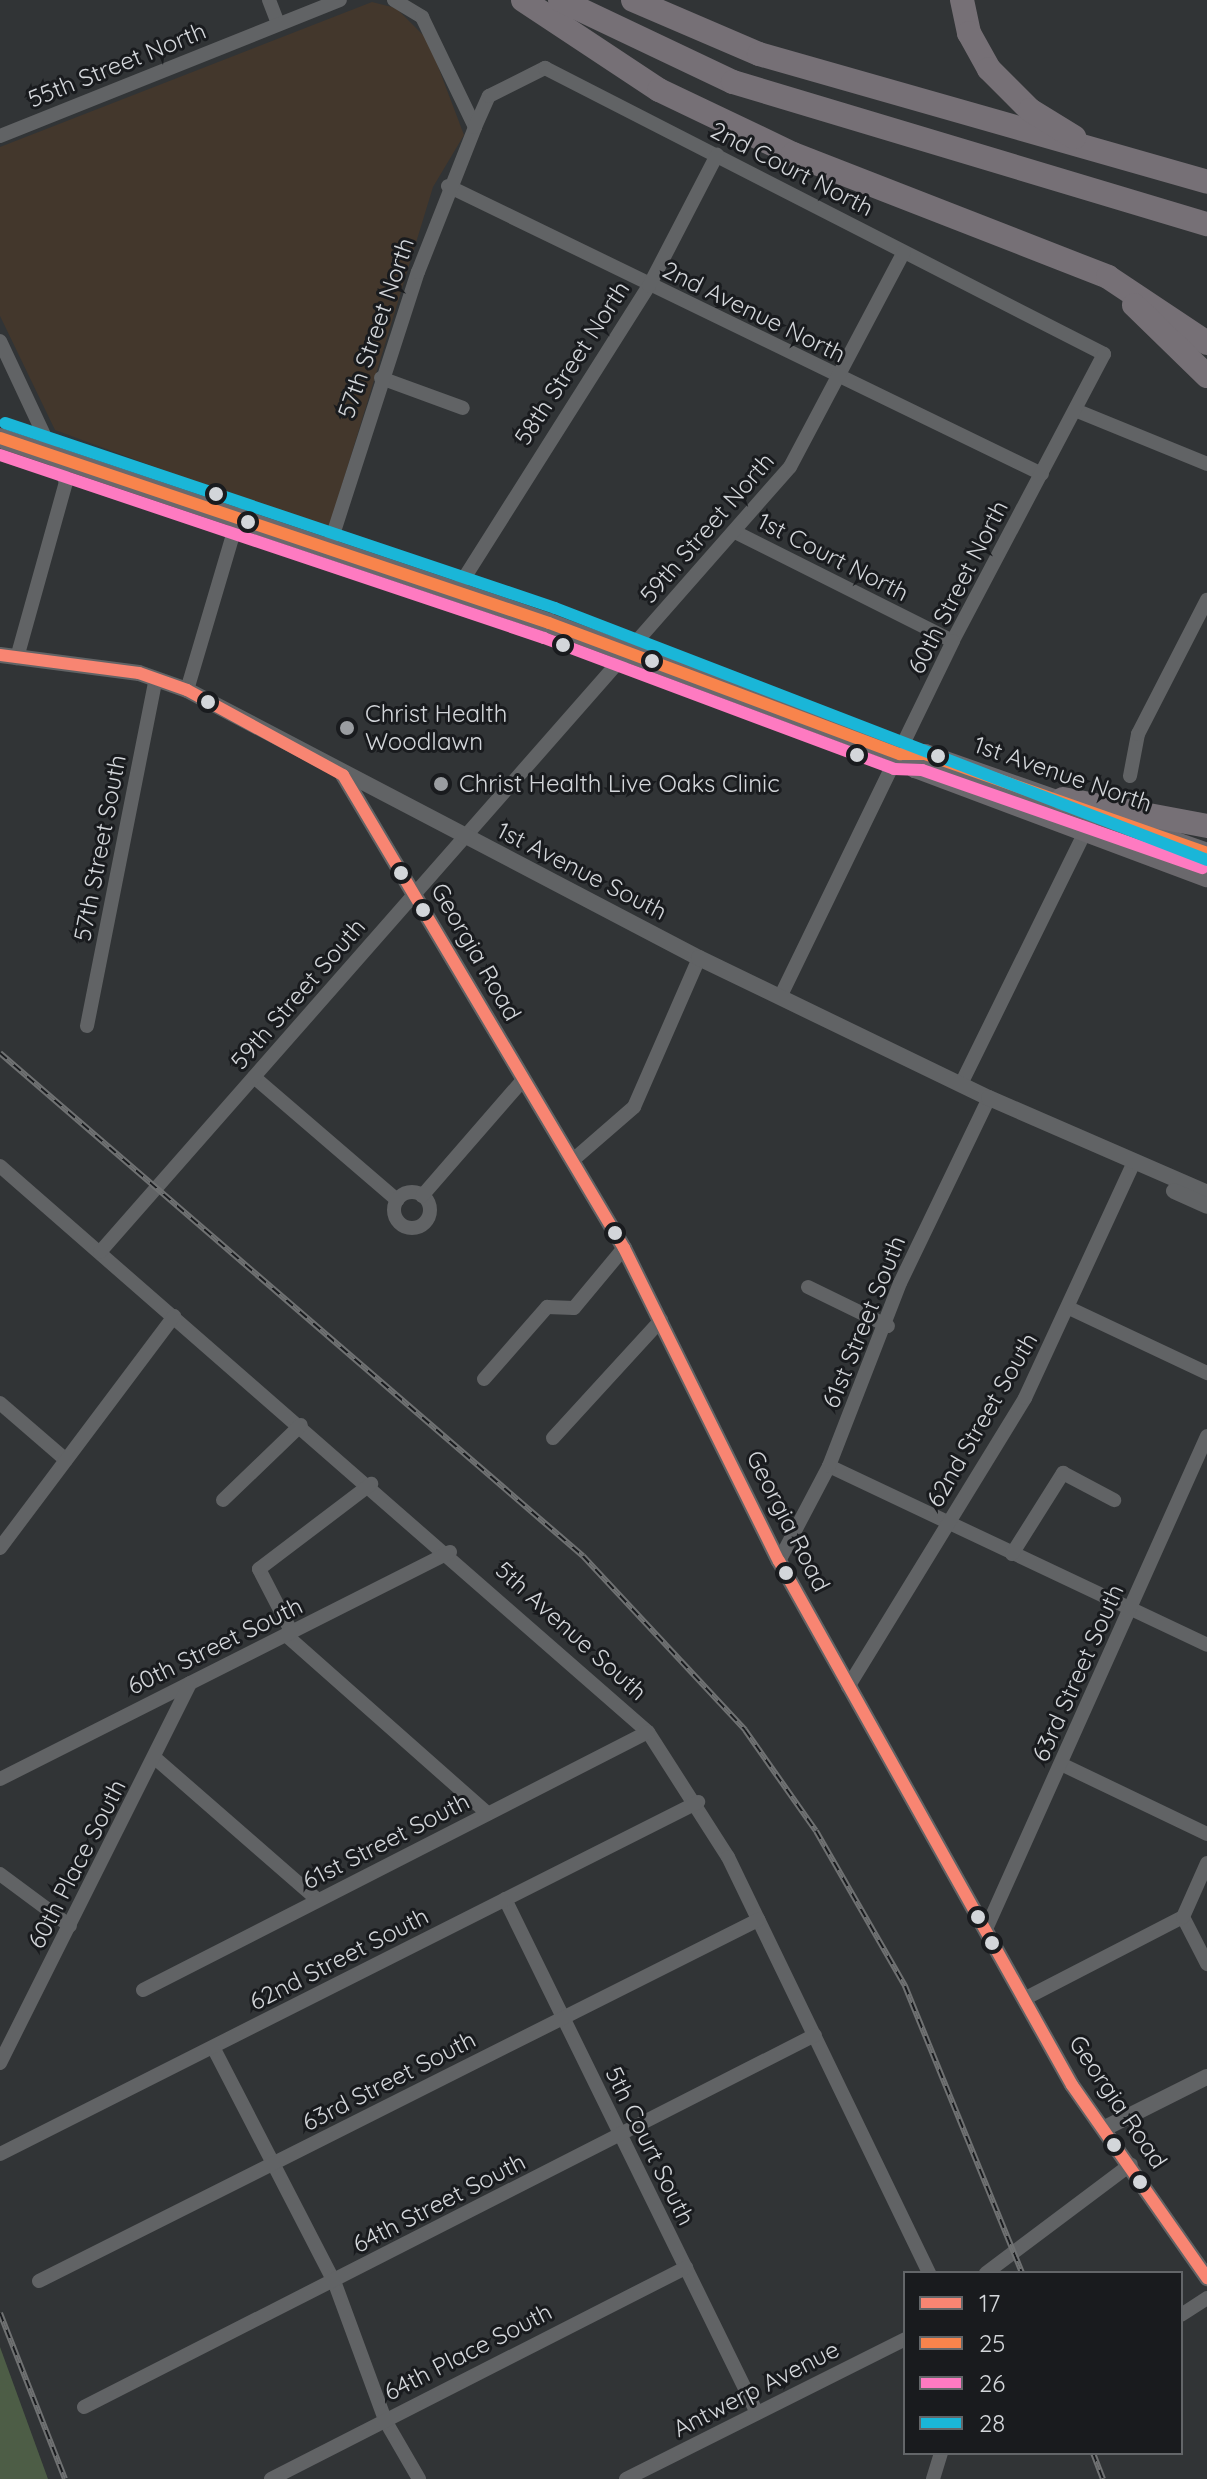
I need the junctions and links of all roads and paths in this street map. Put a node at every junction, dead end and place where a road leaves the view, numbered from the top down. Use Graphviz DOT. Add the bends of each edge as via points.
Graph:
graph roads {
  1 [pos="269,0"];
  2 [pos="340,0"];
  3 [pos="394,0"];
  4 [pos="523,0"];
  5 [pos="560,0"];
  6 [pos="633,0"];
  7 [pos="962,0"];
  8 [pos="278,24"];
  9 [pos="475,127"];
  10 [pos="0,136"];
  11 [pos="1099,153"];
  12 [pos="717,155"];
  13 [pos="1207,182"];
  14 [pos="448,186"];
  15 [pos="1207,224"];
  16 [pos="904,252"];
  17 [pos="1061,259"];
  18 [pos="649,286"];
  19 [pos="0,341"];
  20 [pos="1207,343"];
  21 [pos="1104,354"];
  22 [pos="1207,376"];
  23 [pos="838,377"];
  24 [pos="381,378"];
  25 [pos="463,408"];
  26 [pos="1075,410"];
  27 [pos="0,438"];
  28 [pos="55,454"];
  29 [pos="1207,464"];
  30 [pos="1042,474"];
  31 [pos="239,515"];
  32 [pos="737,533"];
  33 [pos="329,547"];
  34 [pos="456,591"];
  35 [pos="1207,600"];
  36 [pos="953,641"];
  37 [pos="8,656"];
  38 [pos="626,657"];
  39 [pos="156,679"];
  40 [pos="187,690"];
  41 [pos="900,754"];
  42 [pos="529,765"];
  43 [pos="343,775"];
  44 [pos="1130,776"];
  45 [pos="1063,799"];
  46 [pos="1094,812"];
  47 [pos="1207,826"];
  48 [pos="1086,832"];
  49 [pos="464,837"];
  50 [pos="1207,853"];
  51 [pos="1207,877"];
  52 [pos="414,894"];
  53 [pos="699,958"];
  54 [pos="780,997"];
  55 [pos="87,1026"];
  56 [pos="254,1077"];
  57 [pos="522,1081"];
  58 [pos="962,1082"];
  59 [pos="989,1098"];
  60 [pos="573,1160"];
  61 [pos="1133,1164"];
  62 [pos="0,1166"];
  63 [pos="1207,1193"];
  64 [pos="422,1196"];
  65 [pos="397,1200"];
  66 [pos="1207,1206"];
  67 [pos="624,1248"];
  68 [pos="100,1252"];
  69 [pos="808,1287"];
  70 [pos="1069,1308"];
  71 [pos="174,1316"];
  72 [pos="661,1320"];
  73 [pos="888,1326"];
  74 [pos="1207,1373"];
  75 [pos="484,1379"];
  76 [pos="0,1403"];
  77 [pos="301,1425"];
  78 [pos="1207,1436"];
  79 [pos="553,1438"];
  80 [pos="66,1460"];
  81 [pos="829,1466"];
  82 [pos="371,1484"];
  83 [pos="223,1500"];
  84 [pos="1114,1500"];
  85 [pos="948,1524"];
  86 [pos="0,1548"];
  87 [pos="450,1552"];
  88 [pos="1012,1554"];
  89 [pos="779,1561"];
  90 [pos="1132,1609"];
  91 [pos="290,1635"];
  92 [pos="1207,1645"];
  93 [pos="190,1683"];
  94 [pos="848,1687"];
  95 [pos="648,1732"];
  96 [pos="155,1758"];
  97 [pos="1061,1764"];
  98 [pos="0,1779"];
  99 [pos="698,1802"];
  100 [pos="488,1814"];
  101 [pos="1207,1834"];
  102 [pos="1207,1863"];
  103 [pos="0,1874"];
  104 [pos="505,1899"];
  105 [pos="318,1900"];
  106 [pos="1183,1917"];
  107 [pos="758,1920"];
  108 [pos="70,1926"];
  109 [pos="987,1927"];
  110 [pos="1207,1964"];
  111 [pos="143,1990"];
  112 [pos="1024,1999"];
  113 [pos="564,2016"];
  114 [pos="815,2035"];
  115 [pos="214,2049"];
  116 [pos="0,2063"];
  117 [pos="1207,2077"];
  118 [pos="1105,2128"];
  119 [pos="621,2134"];
  120 [pos="0,2154"];
  121 [pos="1131,2164"];
  122 [pos="272,2165"];
  123 [pos="1201,2256"];
  124 [pos="686,2268"];
  125 [pos="928,2271"];
  126 [pos="988,2271"];
  127 [pos="1207,2278"];
  128 [pos="39,2281"];
  129 [pos="334,2281"];
  130 [pos="1207,2298"];
  131 [pos="1183,2314"];
  132 [pos="903,2340"];
  133 [pos="84,2407"];
  134 [pos="757,2413"];
  135 [pos="386,2422"];
  136 [pos="940,2455"];
  137 [pos="271,2479"];
  138 [pos="419,2479"];
  139 [pos="626,2479"];
  140 [pos="933,2479"];
  1 -- 8 [label="street"];
  2 -- 8 [label="street, 55th Street North"];
  3 -- 9 [label="street" via="422,17"];
  4 -- 17 [label="highway" via="659,90 793,154"];
  5 -- 15 [label="highway" via="733,82"];
  6 -- 11 [label="highway" via="759,54"];
  7 -- 11 [label="highway" via="969,33 1006,88"];
  8 -- 10 [label="street, 55th Street North"];
  9 -- 12 [label="street, 2nd Court North" via="489,96 545,68"];
  9 -- 14 [label="street, 57th Street North"];
  11 -- 13 [label="highway"];
  12 -- 16 [label="street, 2nd Court North"];
  12 -- 18 [label="street, 58th Street North"];
  14 -- 18 [label="street, 2nd Avenue North"];
  14 -- 24 [label="street, 57th Street North"];
  16 -- 21 [label="street, 2nd Court North"];
  16 -- 23 [label="street, 59th Street North"];
  17 -- 20 [label="highway" via="1167,311"];
  17 -- 22 [label="highway" via="1146,313"];
  18 -- 23 [label="street, 2nd Avenue North"];
  18 -- 34 [label="street, 58th Street North"];
  19 -- 28 [label="street"];
  21 -- 26 [label="street, 60th Street North"];
  23 -- 30 [label="street, 2nd Avenue North"];
  23 -- 32 [label="street, 59th Street North" via="790,467"];
  24 -- 25 [label="street"];
  24 -- 33 [label="street, 57th Street North"];
  26 -- 29 [label="street"];
  26 -- 30 [label="street, 60th Street North"];
  27 -- 28 [label="main road, 1st Avenue North"];
  28 -- 31 [label="main road, 1st Avenue North"];
  28 -- 37 [label="street" via="66,482"];
  30 -- 36 [label="street, 60th Street North"];
  31 -- 33 [label="main road, 1st Avenue North"];
  31 -- 40 [label="street"];
  32 -- 36 [label="street, 1st Court North"];
  32 -- 38 [label="street, 59th Street North"];
  33 -- 34 [label="main road, 1st Avenue North"];
  34 -- 38 [label="main road, 1st Avenue North"];
  35 -- 44 [label="street" via="1143,723"];
  36 -- 41 [label="street, 60th Street North"];
  37 -- 39 [label="street, 1st Avenue South"];
  38 -- 41 [label="main road, 1st Avenue North"];
  38 -- 42 [label="street, 59th Street North"];
  39 -- 40 [label="street, 1st Avenue South"];
  39 -- 55 [label="street, 57th Street South"];
  40 -- 43 [label="street, 1st Avenue South"];
  41 -- 45 [label="main road, 1st Avenue North" via="925,754"];
  41 -- 48 [label="main road, 1st Avenue North" via="915,768"];
  41 -- 54 [label="street, 60th Street North"];
  42 -- 49 [label="street, 59th Street South"];
  43 -- 49 [label="street, 1st Avenue South"];
  43 -- 52 [label="street, Georgia Road"];
  45 -- 46 [label="main road, 1st Avenue North"];
  45 -- 47 [label="highway"];
  46 -- 48 [label="street"];
  46 -- 50 [label="main road, 1st Avenue North"];
  48 -- 51 [label="main road, 1st Avenue North"];
  48 -- 58 [label="street"];
  49 -- 52 [label="street, 59th Street South"];
  49 -- 53 [label="street, 1st Avenue South"];
  52 -- 56 [label="street, 59th Street South"];
  52 -- 57 [label="street, Georgia Road"];
  53 -- 54 [label="street, 1st Avenue South"];
  53 -- 60 [label="street" via="634,1107"];
  54 -- 58 [label="street, 1st Avenue South"];
  56 -- 65 [label="street"];
  56 -- 68 [label="street, 59th Street South"];
  57 -- 60 [label="street, Georgia Road"];
  57 -- 64 [label="street"];
  58 -- 59 [label="street, 1st Avenue South"];
  59 -- 61 [label="street, 1st Avenue South"];
  59 -- 73 [label="street, 61st Street South" via="900,1283"];
  60 -- 67 [label="street, Georgia Road"];
  61 -- 63 [label="street, 1st Avenue South"];
  61 -- 66 [label="street, 1st Avenue South"];
  61 -- 70 [label="street, 62nd Street South"];
  62 -- 68 [label="street, 5th Avenue South"];
  64 -- 65 [label="street"];
  64 -- 65 [label="street" via="428,1217 415,1227 399,1222"];
  67 -- 72 [label="street, Georgia Road"];
  67 -- 75 [label="street" via="574,1308 547,1307"];
  68 -- 71 [label="street, 5th Avenue South"];
  69 -- 73 [label="street"];
  70 -- 74 [label="street"];
  70 -- 85 [label="street, 62nd Street South" via="1025,1398"];
  71 -- 77 [label="street, 5th Avenue South"];
  71 -- 80 [label="street"];
  72 -- 79 [label="street"];
  72 -- 89 [label="street, Georgia Road"];
  73 -- 81 [label="street, 61st Street South"];
  76 -- 80 [label="street"];
  77 -- 82 [label="street, 5th Avenue South"];
  77 -- 83 [label="street"];
  78 -- 90 [label="street, 63rd Street South"];
  80 -- 86 [label="street"];
  81 -- 85 [label="street"];
  81 -- 89 [label="street, 61st Street South"];
  82 -- 87 [label="street, 5th Avenue South"];
  82 -- 91 [label="street" via="259,1569"];
  84 -- 88 [label="street" via="1063,1473"];
  85 -- 88 [label="street"];
  85 -- 94 [label="street, 62nd Street South"];
  87 -- 91 [label="street, 60th Street South"];
  87 -- 95 [label="street, 5th Avenue South"];
  88 -- 90 [label="street"];
  89 -- 94 [label="street, Georgia Road"];
  90 -- 92 [label="street"];
  90 -- 97 [label="street, 63rd Street South"];
  91 -- 93 [label="street, 60th Street South"];
  91 -- 100 [label="street"];
  93 -- 96 [label="street, 60th Place South"];
  93 -- 98 [label="street, 60th Street South"];
  94 -- 109 [label="street, Georgia Road"];
  95 -- 99 [label="street, 5th Avenue South"];
  95 -- 100 [label="street, 61st Street South"];
  96 -- 105 [label="street"];
  96 -- 108 [label="street, 60th Place South"];
  97 -- 101 [label="street"];
  97 -- 109 [label="street, 63rd Street South"];
  99 -- 104 [label="street, 62nd Street South"];
  99 -- 107 [label="street, 5th Avenue South"];
  100 -- 105 [label="street, 61st Street South"];
  102 -- 106 [label="street"];
  103 -- 108 [label="street"];
  104 -- 113 [label="street, 5th Court South"];
  104 -- 115 [label="street, 62nd Street South"];
  105 -- 111 [label="street, 61st Street South"];
  106 -- 110 [label="street"];
  106 -- 112 [label="street"];
  107 -- 113 [label="street, 63rd Street South"];
  107 -- 114 [label="street, 5th Avenue South"];
  108 -- 116 [label="street, 60th Place South"];
  109 -- 112 [label="street, Georgia Road"];
  112 -- 118 [label="street, Georgia Road"];
  113 -- 119 [label="street, 5th Court South"];
  113 -- 122 [label="street, 63rd Street South"];
  114 -- 119 [label="street, 64th Street South"];
  114 -- 125 [label="street, 5th Avenue South"];
  115 -- 120 [label="street, 62nd Street South"];
  115 -- 122 [label="street"];
  117 -- 118 [label="street"];
  118 -- 121 [label="street, Georgia Road"];
  119 -- 124 [label="street, 5th Court South"];
  119 -- 129 [label="street, 64th Street South"];
  121 -- 123 [label="street, Georgia Road"];
  121 -- 126 [label="street" via="1007,2251"];
  122 -- 128 [label="street, 63rd Street South"];
  122 -- 129 [label="street"];
  123 -- 127 [label="street, Georgia Road"];
  124 -- 134 [label="street, 5th Court South"];
  124 -- 135 [label="street, 64th Place South"];
  129 -- 133 [label="street, 64th Street South"];
  129 -- 135 [label="street"];
  130 -- 131 [label="street"];
  132 -- 134 [label="street, Antwerp Avenue"];
  134 -- 139 [label="street, Antwerp Avenue"];
  135 -- 137 [label="street, 64th Place South"];
  135 -- 138 [label="street"];
  136 -- 140 [label="street"];
}
